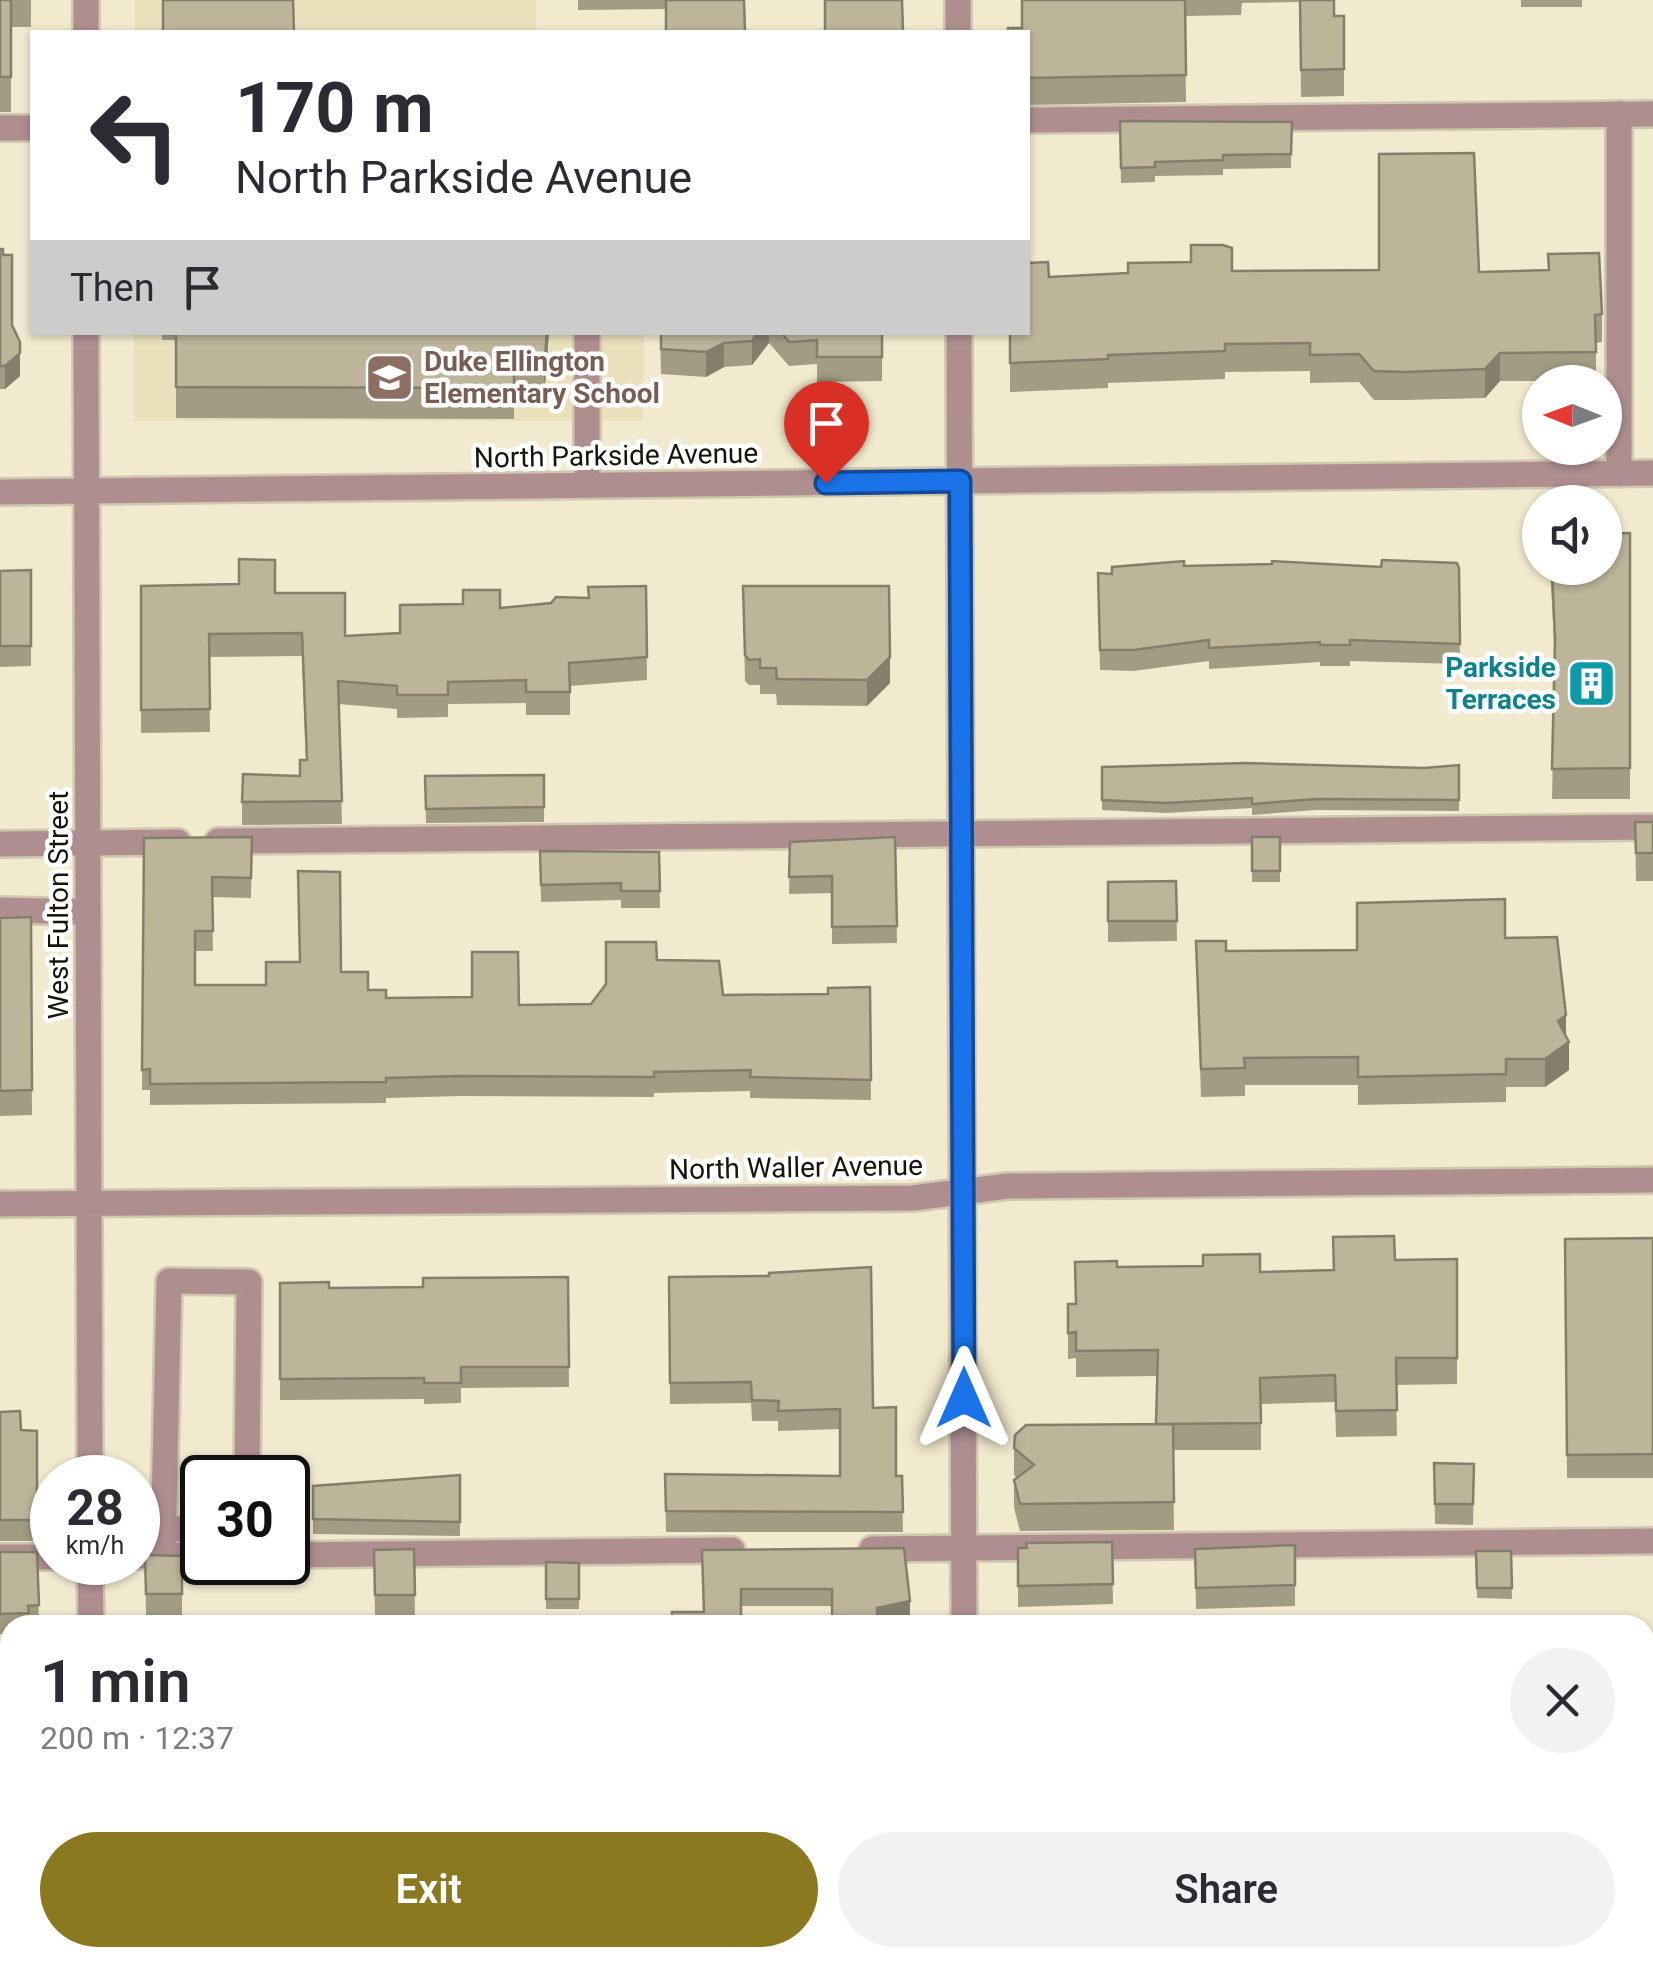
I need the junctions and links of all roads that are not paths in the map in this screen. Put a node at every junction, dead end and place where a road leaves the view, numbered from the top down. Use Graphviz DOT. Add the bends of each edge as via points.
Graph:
graph roads {
  1 [pos="86,0"];
  2 [pos="958,0"];
  3 [pos="86,30"];
  4 [pos="958,30"];
  5 [pos="1619,114"];
  6 [pos="1653,114"];
  7 [pos="1030,120"];
  8 [pos="0,128"];
  9 [pos="30,128"];
  10 [pos="86,335"];
  11 [pos="587,335"];
  12 [pos="959,335"];
  13 [pos="1653,473"];
  14 [pos="1619,474"];
  15 [pos="960,481"];
  16 [pos="587,485"];
  17 [pos="87,491"];
  18 [pos="0,492"];
  19 [pos="1653,828"];
  20 [pos="962,834"];
  21 [pos="88,843"];
  22 [pos="0,844"];
  23 [pos="0,910"];
  24 [pos="88,912"];
  25 [pos="1653,1180"];
  26 [pos="965,1191"];
  27 [pos="0,1204"];
  28 [pos="90,1204"];
  29 [pos="90,1455"];
  30 [pos="246,1455"];
  31 [pos="163,1528"];
  32 [pos="180,1528"];
  33 [pos="160,1534"];
  34 [pos="1653,1540"];
  35 [pos="964,1548"];
  36 [pos="853,1549"];
  37 [pos="756,1550"];
  38 [pos="310,1554"];
  39 [pos="30,1557"];
  40 [pos="0,1558"];
  41 [pos="90,1585"];
  42 [pos="91,1615"];
  43 [pos="964,1615"];
  1 -- 3 [label="street"];
  2 -- 4 [label="street"];
  5 -- 6 [label="street"];
  5 -- 7 [label="street"];
  5 -- 14 [label="street"];
  8 -- 9 [label="street"];
  10 -- 17 [label="street, West Fulton Street"];
  11 -- 16 [label="street"];
  12 -- 15 [label="street"];
  13 -- 14 [label="street, North Parkside Avenue"];
  14 -- 15 [label="street, North Parkside Avenue"];
  15 -- 16 [label="street, North Parkside Avenue"];
  15 -- 20 [label="street"];
  16 -- 17 [label="street, North Parkside Avenue"];
  17 -- 18 [label="street, North Parkside Avenue"];
  17 -- 21 [label="street, West Fulton Street"];
  19 -- 20 [label="street"];
  20 -- 21 [label="street"];
  20 -- 26 [label="street"];
  21 -- 22 [label="street"];
  21 -- 24 [label="street, West Fulton Street"];
  23 -- 24 [label="street"];
  24 -- 28 [label="street, West Fulton Street"];
  25 -- 26 [label="street, North Waller Avenue"];
  26 -- 28 [label="street, North Waller Avenue" via="913,1198"];
  26 -- 35 [label="street"];
  27 -- 28 [label="street, North Waller Avenue"];
  28 -- 29 [label="street, West Fulton Street"];
  30 -- 31 [label="street" via="248,1282 169,1281"];
  31 -- 32 [label="street"];
  31 -- 33 [label="street"];
  34 -- 35 [label="street"];
  35 -- 36 [label="street"];
  35 -- 43 [label="street"];
  37 -- 38 [label="street"];
  39 -- 40 [label="street"];
  41 -- 42 [label="street"];
}
